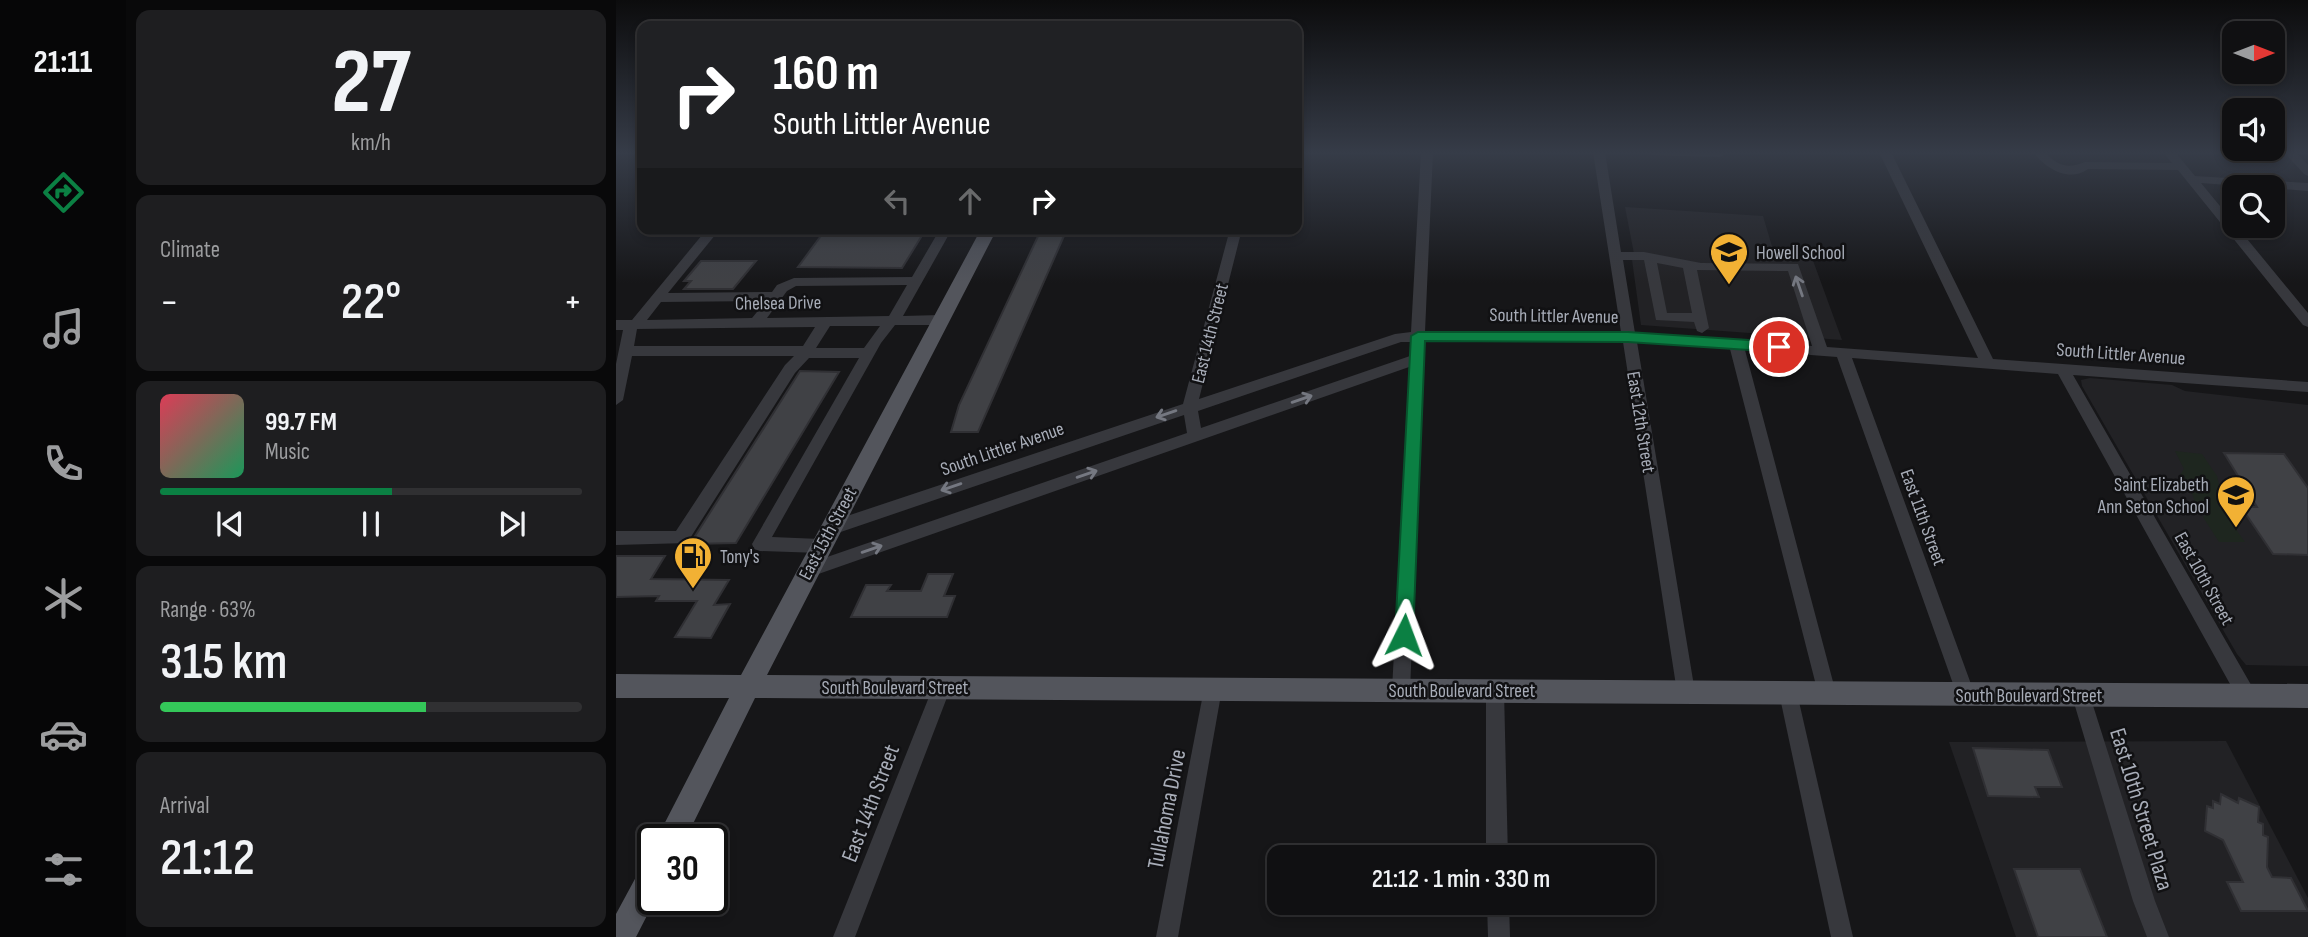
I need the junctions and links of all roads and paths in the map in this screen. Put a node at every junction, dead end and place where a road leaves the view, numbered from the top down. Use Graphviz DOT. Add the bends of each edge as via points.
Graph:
graph roads {
  1 [pos="1425,196"];
  2 [pos="1607,196"];
  3 [pos="1906,196"];
  4 [pos="2206,196"];
  5 [pos="709,235"];
  6 [pos="943,235"];
  7 [pos="986,235"];
  8 [pos="1234,235"];
  9 [pos="1616,256"];
  10 [pos="1650,258"];
  11 [pos="1689,265"];
  12 [pos="916,281"];
  13 [pos="776,296"];
  14 [pos="658,298"];
  15 [pos="2301,304"];
  16 [pos="1700,318"];
  17 [pos="893,320"];
  18 [pos="940,320"];
  19 [pos="826,321"];
  20 [pos="757,322"];
  21 [pos="2308,322"];
  22 [pos="628,325"];
  23 [pos="1418,336"];
  24 [pos="1628,337"];
  25 [pos="1705,341"];
  26 [pos="1736,344"];
  27 [pos="626,351"];
  28 [pos="1821,351"];
  29 [pos="806,352"];
  30 [pos="869,353"];
  31 [pos="1843,353"];
  32 [pos="1418,359"];
  33 [pos="1988,364"];
  34 [pos="2064,370"];
  35 [pos="2308,387"];
  36 [pos="616,400"];
  37 [pos="1191,406"];
  38 [pos="1195,436"];
  39 [pos="616,538"];
  40 [pos="825,538"];
  41 [pos="807,571"];
  42 [pos="616,686"];
  43 [pos="749,686"];
  44 [pos="942,687"];
  45 [pos="1213,689"];
  46 [pos="1401,690"];
  47 [pos="1494,691"];
  48 [pos="1686,692"];
  49 [pos="1788,693"];
  50 [pos="1827,693"];
  51 [pos="1966,695"];
  52 [pos="2081,696"];
  53 [pos="2247,696"];
  54 [pos="2308,696"];
  55 [pos="678,824"];
  56 [pos="1497,845"];
  57 [pos="637,905"];
  58 [pos="1498,915"];
  59 [pos="620,937"];
  60 [pos="844,937"];
  61 [pos="1167,937"];
  62 [pos="1499,937"];
  63 [pos="1842,937"];
  64 [pos="2158,937"];
  1 -- 23 [label="street"];
  2 -- 9 [label="street, East 12th Street"];
  3 -- 33 [label="street"];
  4 -- 15 [label="street"];
  5 -- 14 [label="street"];
  6 -- 12 [label="street"];
  7 -- 18 [label="main road, East 15th Street"];
  8 -- 37 [label="street, East 14th Street"];
  9 -- 10 [label="street"];
  9 -- 24 [label="street, East 12th Street"];
  10 -- 11 [label="street"];
  10 -- 16 [label="street" via="1661,317"];
  11 -- 16 [label="street"];
  28 -- 11 [label="street, one-way" via="1793,267"];
  12 -- 13 [label="street" via="794,282"];
  12 -- 17 [label="street"];
  13 -- 14 [label="street"];
  13 -- 20 [label="street"];
  14 -- 22 [label="street"];
  15 -- 21 [label="street"];
  16 -- 25 [label="street"];
  17 -- 18 [label="street, Chelsea Drive"];
  17 -- 19 [label="street, Chelsea Drive"];
  17 -- 30 [label="street"];
  18 -- 40 [label="main road, East 15th Street"];
  19 -- 20 [label="street, Chelsea Drive"];
  19 -- 29 [label="street"];
  20 -- 22 [label="street, Chelsea Drive"];
  22 -- 27 [label="street"];
  23 -- 24 [label="street, South Littler Avenue"];
  23 -- 32 [label="street"];
  23 -- 37 [label="street, South Littler Avenue" via="1388,338"];
  24 -- 25 [label="street, South Littler Avenue"];
  24 -- 48 [label="street, East 12th Street"];
  25 -- 26 [label="street, South Littler Avenue"];
  26 -- 28 [label="street, South Littler Avenue"];
  26 -- 50 [label="street"];
  27 -- 29 [label="street"];
  27 -- 36 [label="street"];
  28 -- 31 [label="street, South Littler Avenue"];
  29 -- 30 [label="street"];
  29 -- 39 [label="street" via="790,369 681,538"];
  30 -- 40 [label="street" via="760,544"];
  31 -- 33 [label="street, South Littler Avenue"];
  31 -- 51 [label="street, East 11th Street"];
  38 -- 32 [label="street, one-way"];
  32 -- 46 [label="street"];
  33 -- 34 [label="street, South Littler Avenue"];
  34 -- 35 [label="street, South Littler Avenue"];
  34 -- 53 [label="street, East 10th Street"];
  37 -- 38 [label="street, East 14th Street"];
  37 -- 40 [label="street, South Littler Avenue, one-way"];
  41 -- 38 [label="street, one-way"];
  40 -- 41 [label="main road, East 15th Street"];
  41 -- 43 [label="main road, East 15th Street"];
  42 -- 43 [label="main road, South Boulevard Street"];
  43 -- 44 [label="main road, South Boulevard Street"];
  43 -- 55 [label="main road, East 15th Street"];
  44 -- 45 [label="main road, South Boulevard Street"];
  44 -- 60 [label="street, East 14th Street"];
  45 -- 46 [label="main road, South Boulevard Street"];
  45 -- 61 [label="street, Tullahoma Drive"];
  46 -- 47 [label="main road, South Boulevard Street"];
  47 -- 48 [label="main road, South Boulevard Street"];
  47 -- 56 [label="street"];
  48 -- 49 [label="main road, South Boulevard Street"];
  49 -- 50 [label="main road, South Boulevard Street"];
  49 -- 63 [label="street"];
  50 -- 51 [label="main road, South Boulevard Street"];
  51 -- 52 [label="main road, South Boulevard Street"];
  52 -- 53 [label="main road, South Boulevard Street"];
  52 -- 64 [label="street, East 10th Street Plaza"];
  53 -- 54 [label="main road, South Boulevard Street"];
  57 -- 59 [label="main road"];
  58 -- 62 [label="street"];
}
